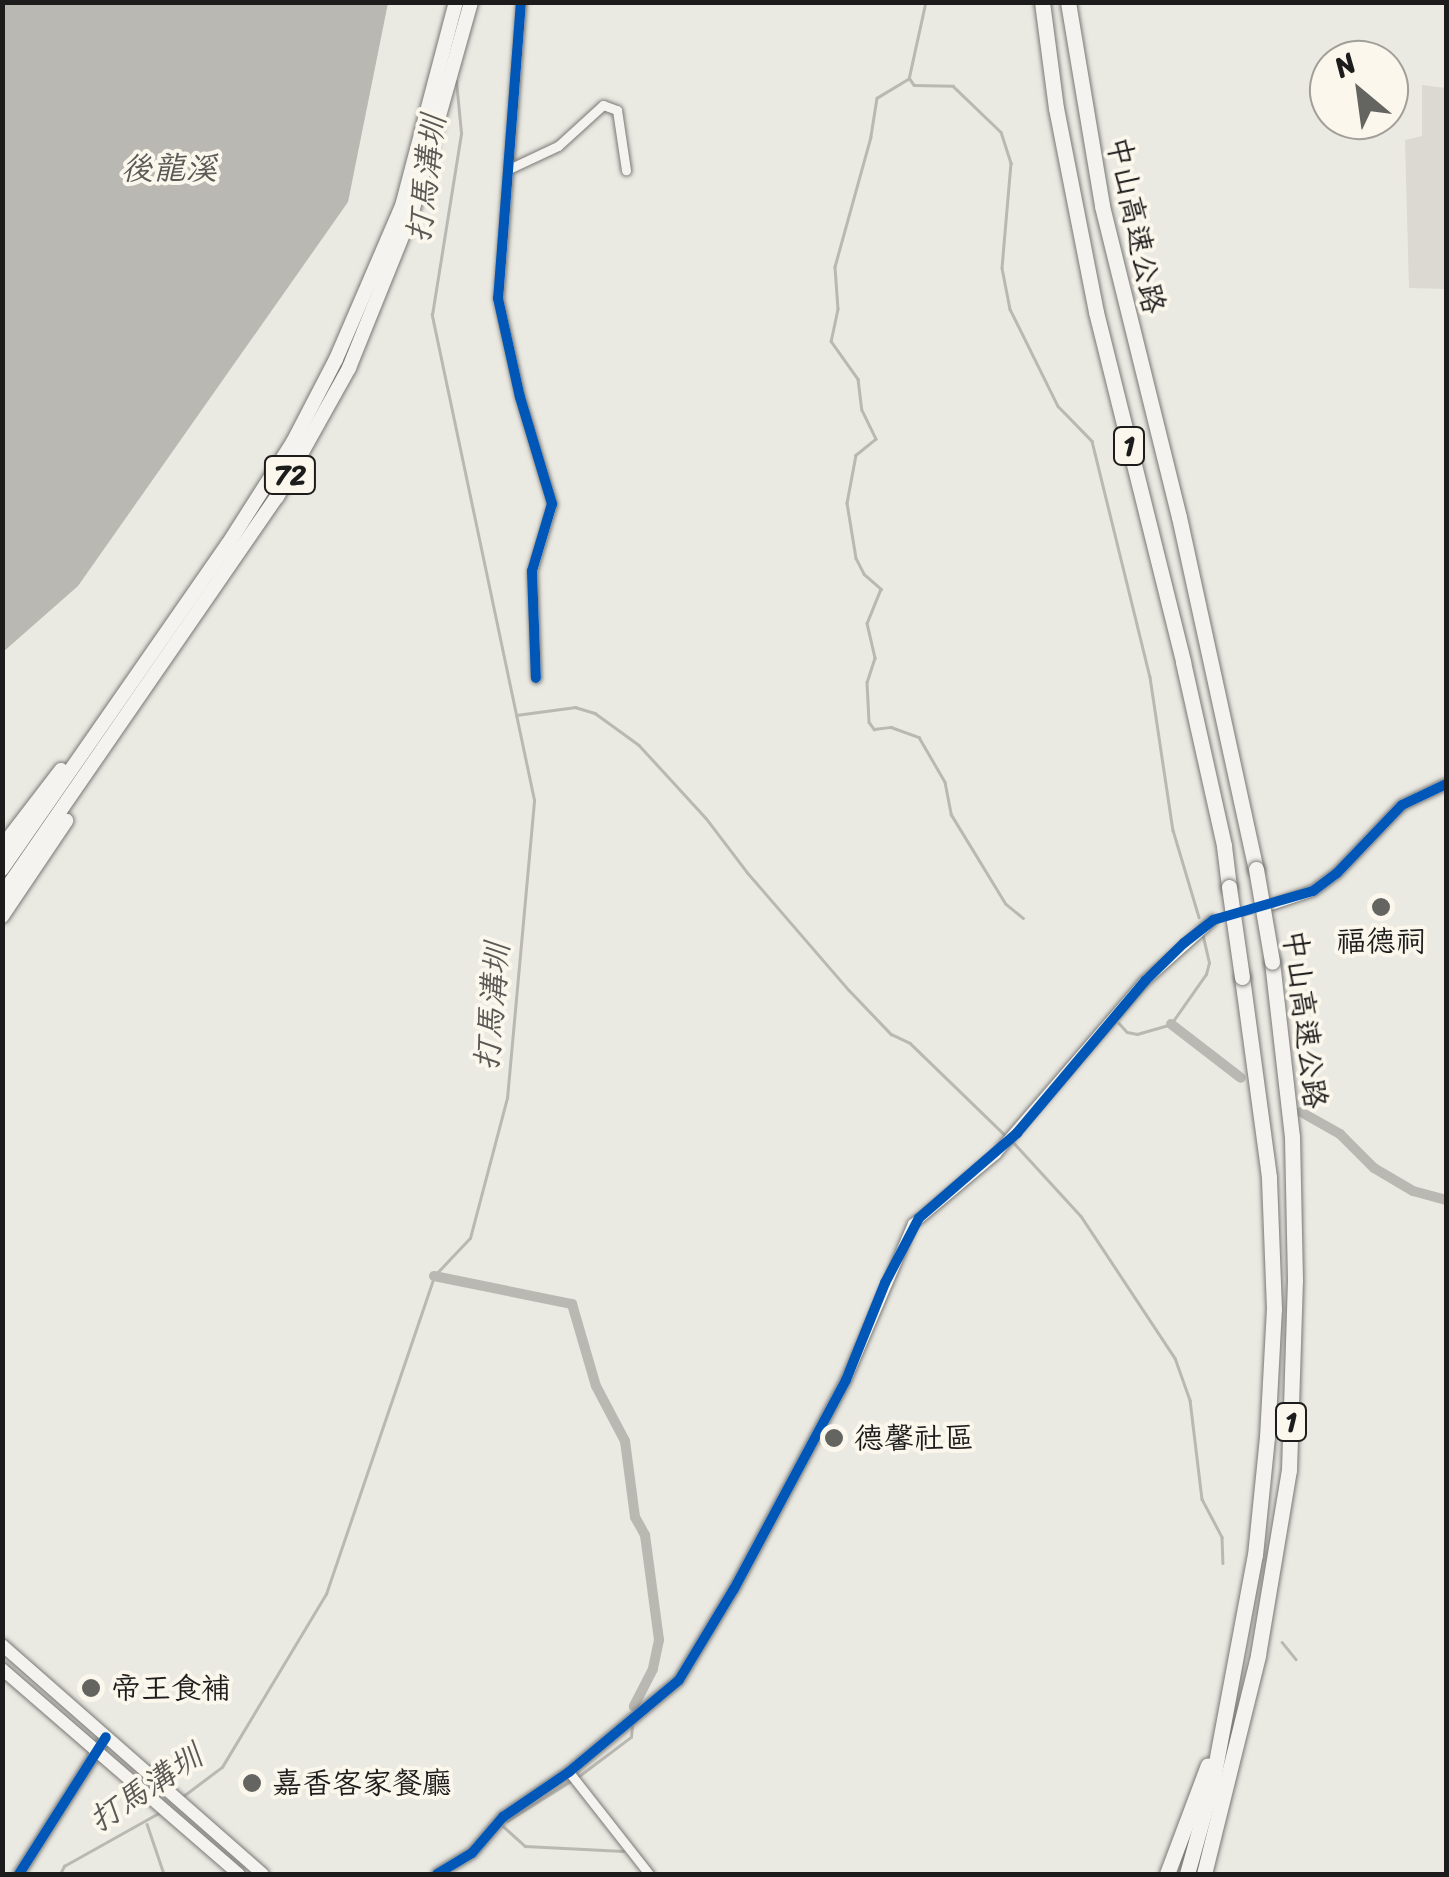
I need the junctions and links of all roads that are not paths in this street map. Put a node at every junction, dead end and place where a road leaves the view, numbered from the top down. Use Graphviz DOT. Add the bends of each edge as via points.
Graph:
graph roads {
  1 [pos="456,2"];
  2 [pos="472,2"];
  3 [pos="521,2"];
  4 [pos="1042,2"];
  5 [pos="1068,2"];
  6 [pos="511,168"];
  7 [pos="626,170"];
  8 [pos="536,678"];
  9 [pos="112,714"];
  10 [pos="106,749"];
  11 [pos="1446,784"];
  12 [pos="2,846"];
  13 [pos="2,869"];
  14 [pos="2,895"];
  15 [pos="1272,905"];
  16 [pos="2,916"];
  17 [pos="1214,920"];
  18 [pos="2,1645"];
  19 [pos="2,1669"];
  20 [pos="1220,1734"];
  21 [pos="106,1737"];
  22 [pos="96,1750"];
  23 [pos="571,1775"];
  24 [pos="19,1874"];
  25 [pos="238,1874"];
  26 [pos="263,1874"];
  27 [pos="437,1874"];
  28 [pos="649,1874"];
  29 [pos="1167,1874"];
  30 [pos="1187,1874"];
  31 [pos="1204,1874"];
  1 -- 9 [label="highway, 72" via="402,206 336,359 238,530"];
  2 -- 10 [label="highway, 72" via="412,212 348,368 277,497"];
  3 -- 6 [label="street"];
  4 -- 20 [label="highway, 中山高速公路 / 1, bridge" via="1096,312 1224,846 1270,1176 1274,1308 1257,1539"];
  5 -- 31 [label="highway, 中山高速公路 / 1, bridge" via="1102,206 1256,868 1292,1137 1296,1280 1289,1470 1258,1655"];
  6 -- 7 [label="street" via="558,146 603,105 617,110"];
  6 -- 8 [label="street" via="498,298 552,504 532,571"];
  9 -- 12 [label="highway"];
  9 -- 13 [label="highway, 72"];
  10 -- 14 [label="highway, 72"];
  10 -- 16 [label="highway" via="90,785"];
  11 -- 15 [label="street" via="1402,805 1313,890"];
  17 -- 23 [label="street" via="1145,981 1010,1139 913,1224 852,1368 678,1680"];
  18 -- 21 [label="main road"];
  19 -- 22 [label="main road"];
  20 -- 29 [label="highway"];
  20 -- 30 [label="highway, 中山高速公路 / 1"];
  21 -- 22 [label="street"];
  21 -- 26 [label="main road"];
  22 -- 24 [label="street"];
  22 -- 25 [label="main road"];
  23 -- 27 [label="street" via="503,1817 472,1853"];
  23 -- 28 [label="street"];
}
